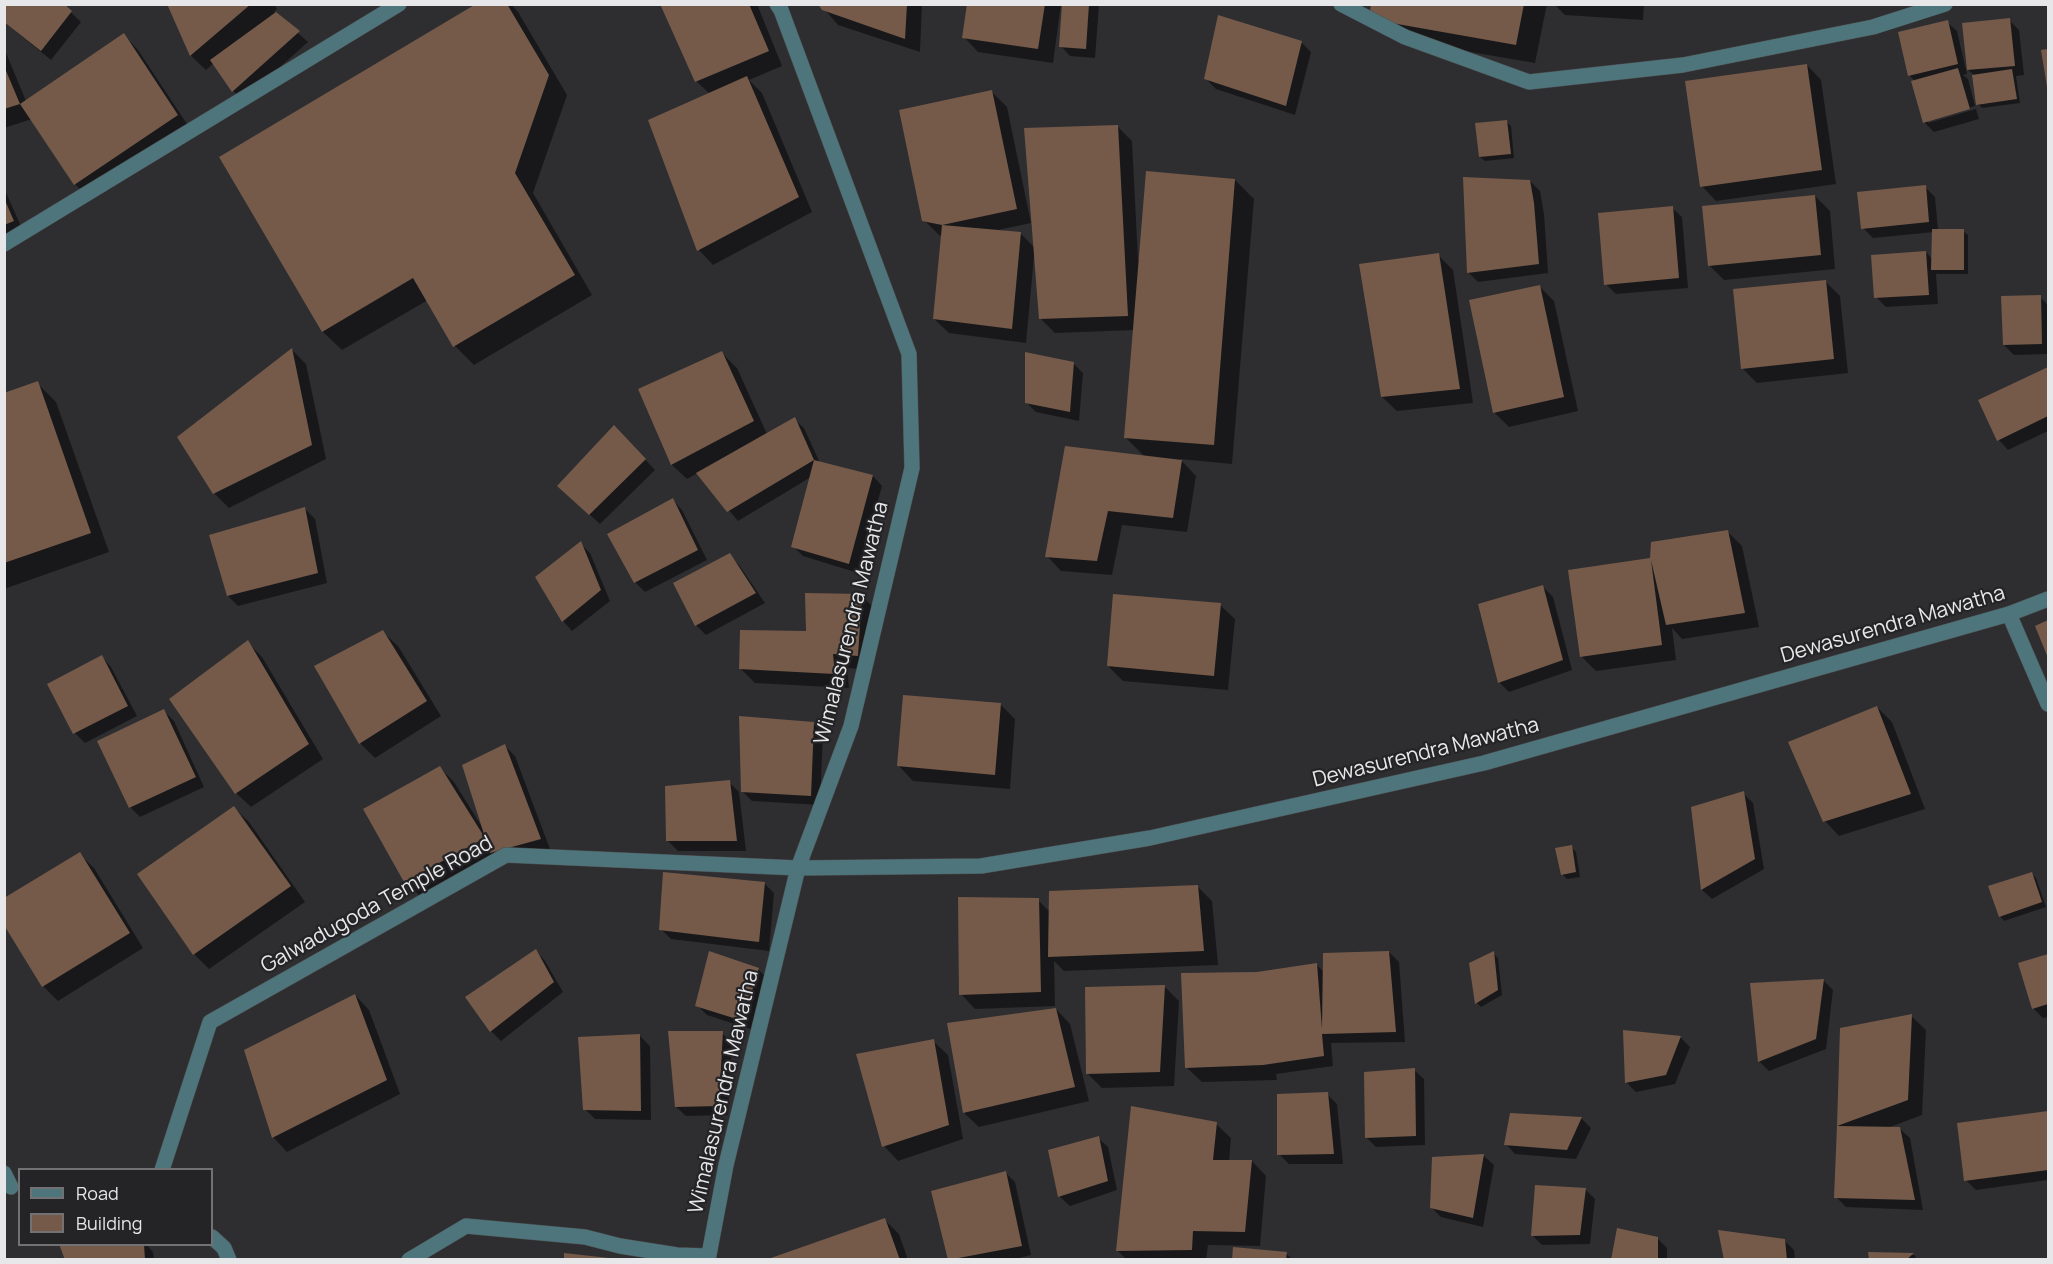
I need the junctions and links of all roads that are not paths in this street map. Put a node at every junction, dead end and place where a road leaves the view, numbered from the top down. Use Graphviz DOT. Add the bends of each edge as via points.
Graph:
graph roads {
  1 [pos="399,4"];
  2 [pos="777,4"];
  3 [pos="1341,4"];
  4 [pos="1946,4"];
  5 [pos="4,244"];
  6 [pos="2049,599"];
  7 [pos="2009,614"];
  8 [pos="2049,704"];
  9 [pos="798,868"];
  10 [pos="163,1168"];
  11 [pos="213,1238"];
  12 [pos="708,1258"];
  13 [pos="229,1260"];
  14 [pos="409,1260"];
  1 -- 5 [label="street"];
  2 -- 9 [label="street, Wimalasurendra Mawatha" via="909,354 912,468 851,726"];
  3 -- 4 [label="street" via="1405,37 1529,82 1683,65 1873,27"];
  6 -- 7 [label="street, Dewasurendra Mawatha"];
  7 -- 8 [label="street"];
  7 -- 9 [label="street, Dewasurendra Mawatha" via="1484,763 1150,838 981,866"];
  9 -- 10 [label="street, Galwadugoda Temple Road" via="506,855 210,1022"];
  9 -- 12 [label="street, Wimalasurendra Mawatha" via="726,1165"];
  11 -- 13 [label="street"];
  12 -- 14 [label="street" via="585,1237 466,1226"];
}
